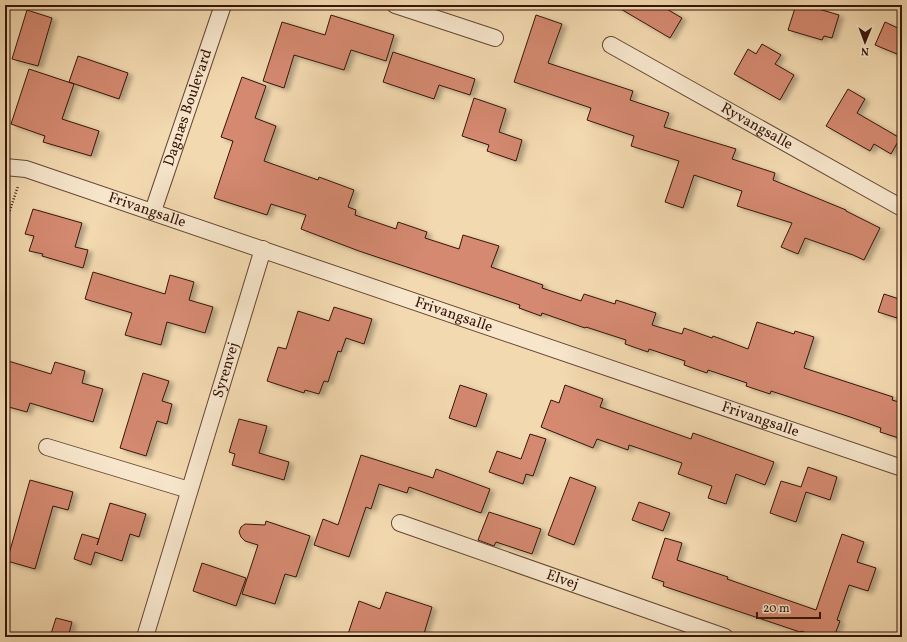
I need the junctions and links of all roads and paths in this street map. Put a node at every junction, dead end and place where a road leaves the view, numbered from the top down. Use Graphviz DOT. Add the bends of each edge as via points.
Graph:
graph roads {
  1 [pos="223,5"];
  2 [pos="395,5"];
  3 [pos="495,38"];
  4 [pos="611,45"];
  5 [pos="5,167"];
  6 [pos="26,169"];
  7 [pos="902,208"];
  8 [pos="153,212"];
  9 [pos="5,225"];
  10 [pos="262,249"];
  11 [pos="47,447"];
  12 [pos="902,468"];
  13 [pos="189,490"];
  14 [pos="400,523"];
  15 [pos="145,637"];
  16 [pos="725,637"];
  1 -- 8 [label="street, Dagnæs Boulevard"];
  2 -- 3 [label="street"];
  4 -- 7 [label="street, Ryvangsalle"];
  5 -- 6 [label="street, Frivangsalle"];
  6 -- 8 [label="street, Frivangsalle"];
  6 -- 9 [label="path"];
  8 -- 10 [label="street, Frivangsalle"];
  10 -- 12 [label="street, Frivangsalle"];
  10 -- 13 [label="street, Syrenvej"];
  11 -- 13 [label="street"];
  13 -- 15 [label="street, Syrenvej"];
  14 -- 16 [label="street, Elvej"];
}
